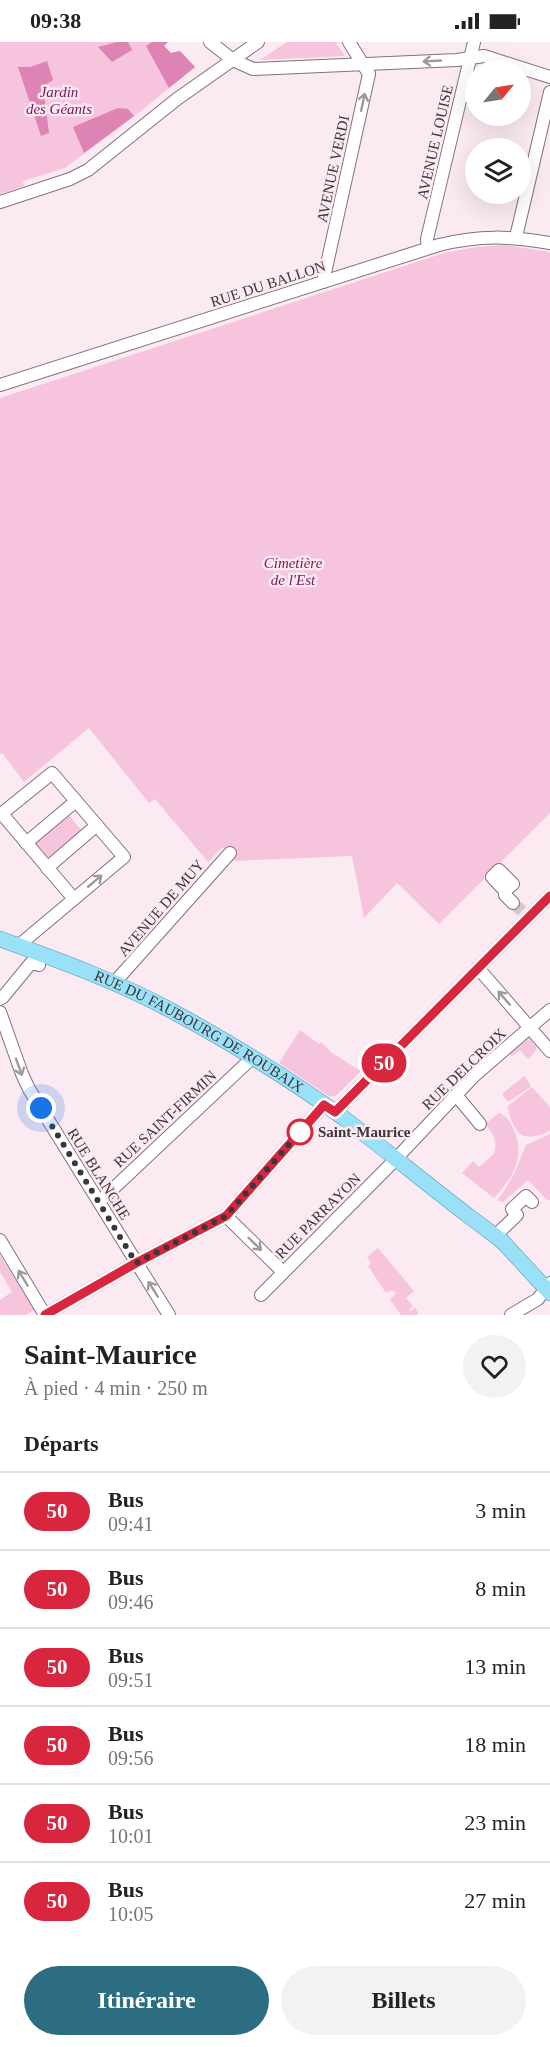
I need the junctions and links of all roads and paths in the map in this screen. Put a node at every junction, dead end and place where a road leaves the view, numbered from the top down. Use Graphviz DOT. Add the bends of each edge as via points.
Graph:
graph roads {
  1 [pos="210,42"];
  2 [pos="258,42"];
  3 [pos="350,42"];
  4 [pos="474,42"];
  5 [pos="469,58"];
  6 [pos="233,60"];
  7 [pos="365,64"];
  8 [pos="550,77"];
  9 [pos="550,92"];
  10 [pos="0,202"];
  11 [pos="516,237"];
  12 [pos="550,243"];
  13 [pos="428,248"];
  14 [pos="323,282"];
  15 [pos="0,385"];
  16 [pos="76,801"];
  17 [pos="1,814"];
  18 [pos="97,825"];
  19 [pos="26,843"];
  20 [pos="230,853"];
  21 [pos="47,868"];
  22 [pos="506,891"];
  23 [pos="550,896"];
  24 [pos="74,899"];
  25 [pos="522,910"];
  26 [pos="0,939"];
  27 [pos="18,946"];
  28 [pos="39,965"];
  29 [pos="478,968"];
  30 [pos="114,983"];
  31 [pos="0,999"];
  32 [pos="550,1010"];
  33 [pos="0,1012"];
  34 [pos="530,1027"];
  35 [pos="550,1051"];
  36 [pos="252,1058"];
  37 [pos="456,1095"];
  38 [pos="330,1109"];
  39 [pos="480,1124"];
  40 [pos="396,1159"];
  41 [pos="99,1202"];
  42 [pos="532,1202"];
  43 [pos="226,1216"];
  44 [pos="470,1217"];
  45 [pos="496,1235"];
  46 [pos="0,1240"];
  47 [pos="136,1263"];
  48 [pos="283,1272"];
  49 [pos="547,1293"];
  50 [pos="261,1295"];
  51 [pos="45,1315"];
  52 [pos="169,1315"];
  53 [pos="511,1315"];
  1 -- 6 [label="street"];
  2 -- 6 [label="street"];
  3 -- 7 [label="street"];
  4 -- 5 [label="street, AVENUE LOUISE"];
  5 -- 7 [label="street, one-way"];
  5 -- 8 [label="street" via="484,56"];
  5 -- 13 [label="street, AVENUE LOUISE"];
  6 -- 7 [label="street" via="253,69"];
  6 -- 10 [label="street" via="88,170"];
  14 -- 7 [label="street, AVENUE VERDI, one-way" via="369,74"];
  9 -- 11 [label="street"];
  11 -- 12 [label="street, RUE DU BALLON"];
  11 -- 13 [label="street, RUE DU BALLON" via="461,240"];
  13 -- 14 [label="street, RUE DU BALLON"];
  14 -- 15 [label="street, RUE DU BALLON"];
  16 -- 17 [label="street" via="52,773"];
  16 -- 18 [label="street"];
  16 -- 19 [label="street"];
  17 -- 19 [label="street"];
  18 -- 21 [label="street"];
  24 -- 18 [label="street, one-way" via="124,857"];
  19 -- 21 [label="street"];
  20 -- 30 [label="street, AVENUE DE MUY"];
  21 -- 24 [label="street"];
  22 -- 25 [label="street" via="505,895"];
  23 -- 25 [label="street"];
  24 -- 27 [label="street"];
  25 -- 29 [label="street"];
  26 -- 27 [label="main road, RUE DU FAUBOURG DE ROUBAIX"];
  27 -- 30 [label="main road, RUE DU FAUBOURG DE ROUBAIX"];
  28 -- 31 [label="street" via="31,963"];
  34 -- 29 [label="street, RUE DELCROIX, one-way"];
  29 -- 38 [label="street"];
  30 -- 36 [label="main road, RUE DU FAUBOURG DE ROUBAIX"];
  32 -- 34 [label="street"];
  33 -- 41 [label="street, RUE BLANCHE, one-way" via="25,1081"];
  34 -- 35 [label="street, RUE DELCROIX"];
  34 -- 37 [label="street, RUE DELCROIX"];
  36 -- 38 [label="main road, RUE DU FAUBOURG DE ROUBAIX"];
  36 -- 41 [label="street, RUE SAINT-FIRMIN"];
  37 -- 39 [label="street"];
  37 -- 40 [label="street, RUE DELCROIX"];
  38 -- 40 [label="main road, RUE DU FAUBOURG DE ROUBAIX"];
  38 -- 43 [label="street"];
  40 -- 44 [label="main road, RUE DU FAUBOURG DE ROUBAIX"];
  40 -- 48 [label="street, RUE PARRAYON"];
  41 -- 47 [label="street, RUE BLANCHE"];
  42 -- 45 [label="street" via="526,1196 512,1209 517,1215"];
  43 -- 47 [label="street"];
  43 -- 48 [label="street, one-way"];
  44 -- 45 [label="main road, RUE DU FAUBOURG DE ROUBAIX"];
  44 -- 49 [label="main road, RUE DU FAUBOURG DE ROUBAIX"];
  45 -- 49 [label="main road, RUE DU FAUBOURG DE ROUBAIX"];
  51 -- 46 [label="street, one-way"];
  47 -- 51 [label="street"];
  52 -- 47 [label="street, RUE BLANCHE, one-way"];
  48 -- 50 [label="street, RUE PARRAYON"];
  49 -- 53 [label="street"];
}
